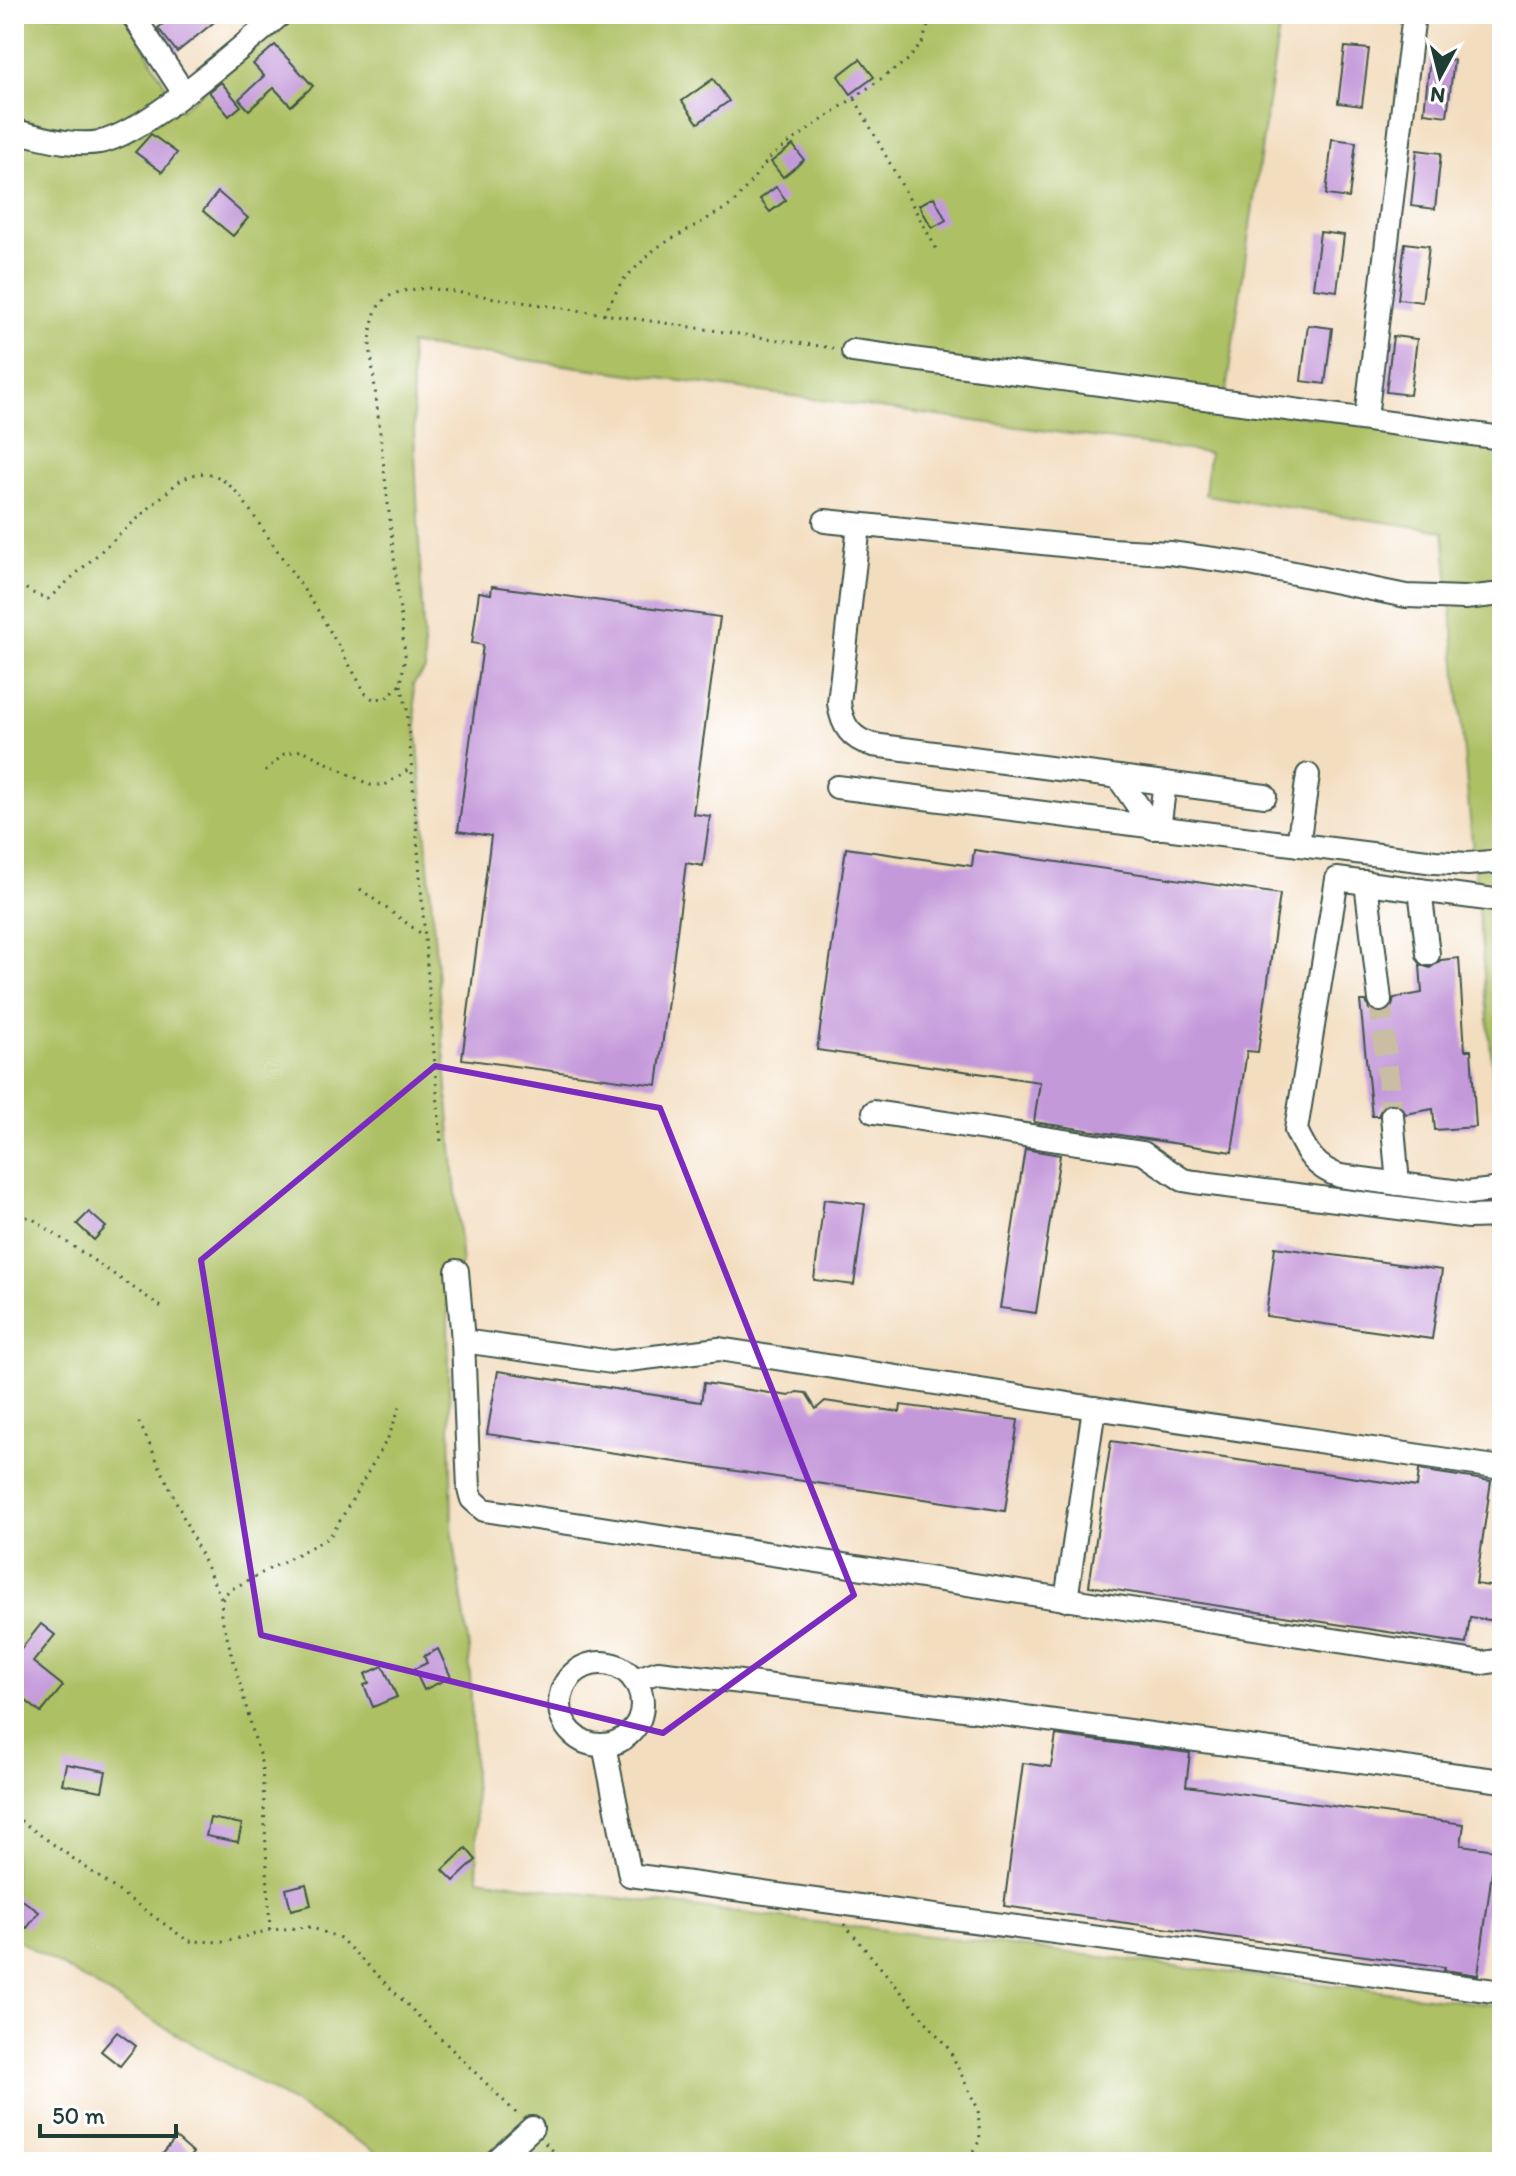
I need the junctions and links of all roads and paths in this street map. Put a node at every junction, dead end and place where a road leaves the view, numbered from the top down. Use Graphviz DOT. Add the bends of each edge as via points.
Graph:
graph roads {
  1 [pos="132,14"];
  2 [pos="281,14"];
  3 [pos="932,14"];
  4 [pos="1414,14"];
  5 [pos="184,93"];
  6 [pos="855,98"];
  7 [pos="14,131"];
  8 [pos="937,250"];
  9 [pos="604,314"];
  10 [pos="853,351"];
  11 [pos="1366,418"];
  12 [pos="1502,438"];
  13 [pos="825,521"];
  14 [pos="859,525"];
  15 [pos="14,578"];
  16 [pos="1502,594"];
  17 [pos="401,684"];
  18 [pos="409,769"];
  19 [pos="265,771"];
  20 [pos="1308,775"];
  21 [pos="1118,777"];
  22 [pos="1165,783"];
  23 [pos="837,787"];
  24 [pos="1265,796"];
  25 [pos="1156,828"];
  26 [pos="1298,845"];
  27 [pos="1502,861"];
  28 [pos="1366,882"];
  29 [pos="360,889"];
  30 [pos="1420,890"];
  31 [pos="1496,900"];
  32 [pos="423,935"];
  33 [pos="1428,954"];
  34 [pos="1380,1000"];
  35 [pos="874,1112"];
  36 [pos="1392,1116"];
  37 [pos="441,1143"];
  38 [pos="1398,1184"];
  39 [pos="1502,1189"];
  40 [pos="1502,1216"];
  41 [pos="14,1222"];
  42 [pos="457,1271"];
  43 [pos="166,1310"];
  44 [pos="463,1341"];
  45 [pos="400,1406"];
  46 [pos="1094,1408"];
  47 [pos="139,1422"];
  48 [pos="1502,1468"];
  49 [pos="222,1600"];
  50 [pos="1066,1600"];
  51 [pos="1502,1660"];
  52 [pos="634,1680"];
  53 [pos="604,1745"];
  54 [pos="1502,1781"];
  55 [pos="14,1816"];
  56 [pos="841,1920"];
  57 [pos="270,1930"];
  58 [pos="1502,1992"];
  59 [pos="532,2128"];
  60 [pos="495,2162"];
  61 [pos="562,2162"];
  62 [pos="966,2162"];
  1 -- 5 [label="street"];
  2 -- 5 [label="street"];
  3 -- 6 [label="path" via="922,43 908,60"];
  4 -- 11 [label="street"];
  5 -- 7 [label="street" via="111,140 78,144"];
  6 -- 8 [label="path"];
  6 -- 9 [label="path" via="772,155 733,204 656,248 622,281"];
  9 -- 10 [label="path"];
  9 -- 17 [label="path" via="428,288 401,290 377,308 370,344 405,655"];
  10 -- 11 [label="street"];
  11 -- 12 [label="street"];
  13 -- 14 [label="street"];
  14 -- 16 [label="street" via="1170,553 1406,596"];
  14 -- 21 [label="street" via="839,703 848,732 873,745"];
  15 -- 17 [label="path" via="48,599 177,483 203,472 241,497 319,612 366,694 386,698"];
  17 -- 18 [label="path"];
  18 -- 19 [label="path" via="395,781 370,785 302,750 284,754"];
  18 -- 32 [label="path"];
  20 -- 26 [label="street"];
  21 -- 22 [label="street"];
  21 -- 25 [label="street"];
  22 -- 24 [label="street"];
  22 -- 25 [label="street"];
  23 -- 25 [label="street"];
  25 -- 26 [label="street"];
  26 -- 27 [label="street" via="1435,862"];
  28 -- 30 [label="street"];
  28 -- 34 [label="street"];
  28 -- 38 [label="street" via="1337,879 1296,1130 1323,1171"];
  29 -- 32 [label="path"];
  30 -- 31 [label="street"];
  30 -- 33 [label="street"];
  32 -- 37 [label="path"];
  35 -- 40 [label="street" via="1143,1153 1183,1180 1242,1190 1469,1217"];
  36 -- 38 [label="street"];
  38 -- 39 [label="street" via="1467,1193"];
  41 -- 43 [label="path" via="20,1215 33,1219"];
  42 -- 44 [label="street"];
  44 -- 46 [label="street" via="612,1362 719,1349"];
  44 -- 50 [label="street" via="469,1489 484,1510"];
  45 -- 49 [label="path" via="389,1436 328,1538 228,1591"];
  46 -- 48 [label="street"];
  46 -- 50 [label="street"];
  47 -- 49 [label="path"];
  49 -- 57 [label="path" via="221,1615 262,1765"];
  50 -- 51 [label="street" via="1483,1663"];
  52 -- 53 [label="street" via="641,1700 638,1721 624,1738"];
  52 -- 53 [label="street" via="619,1667 590,1664 573,1673 561,1692 566,1725 582,1740"];
  52 -- 54 [label="street" via="658,1672"];
  53 -- 58 [label="street" via="630,1875"];
  55 -- 57 [label="path" via="188,1941 224,1942"];
  56 -- 62 [label="path" via="949,2049 978,2109 980,2140"];
  57 -- 59 [label="path" via="310,1927 340,1938"];
  59 -- 60 [label="street"];
  59 -- 61 [label="path"];
}
